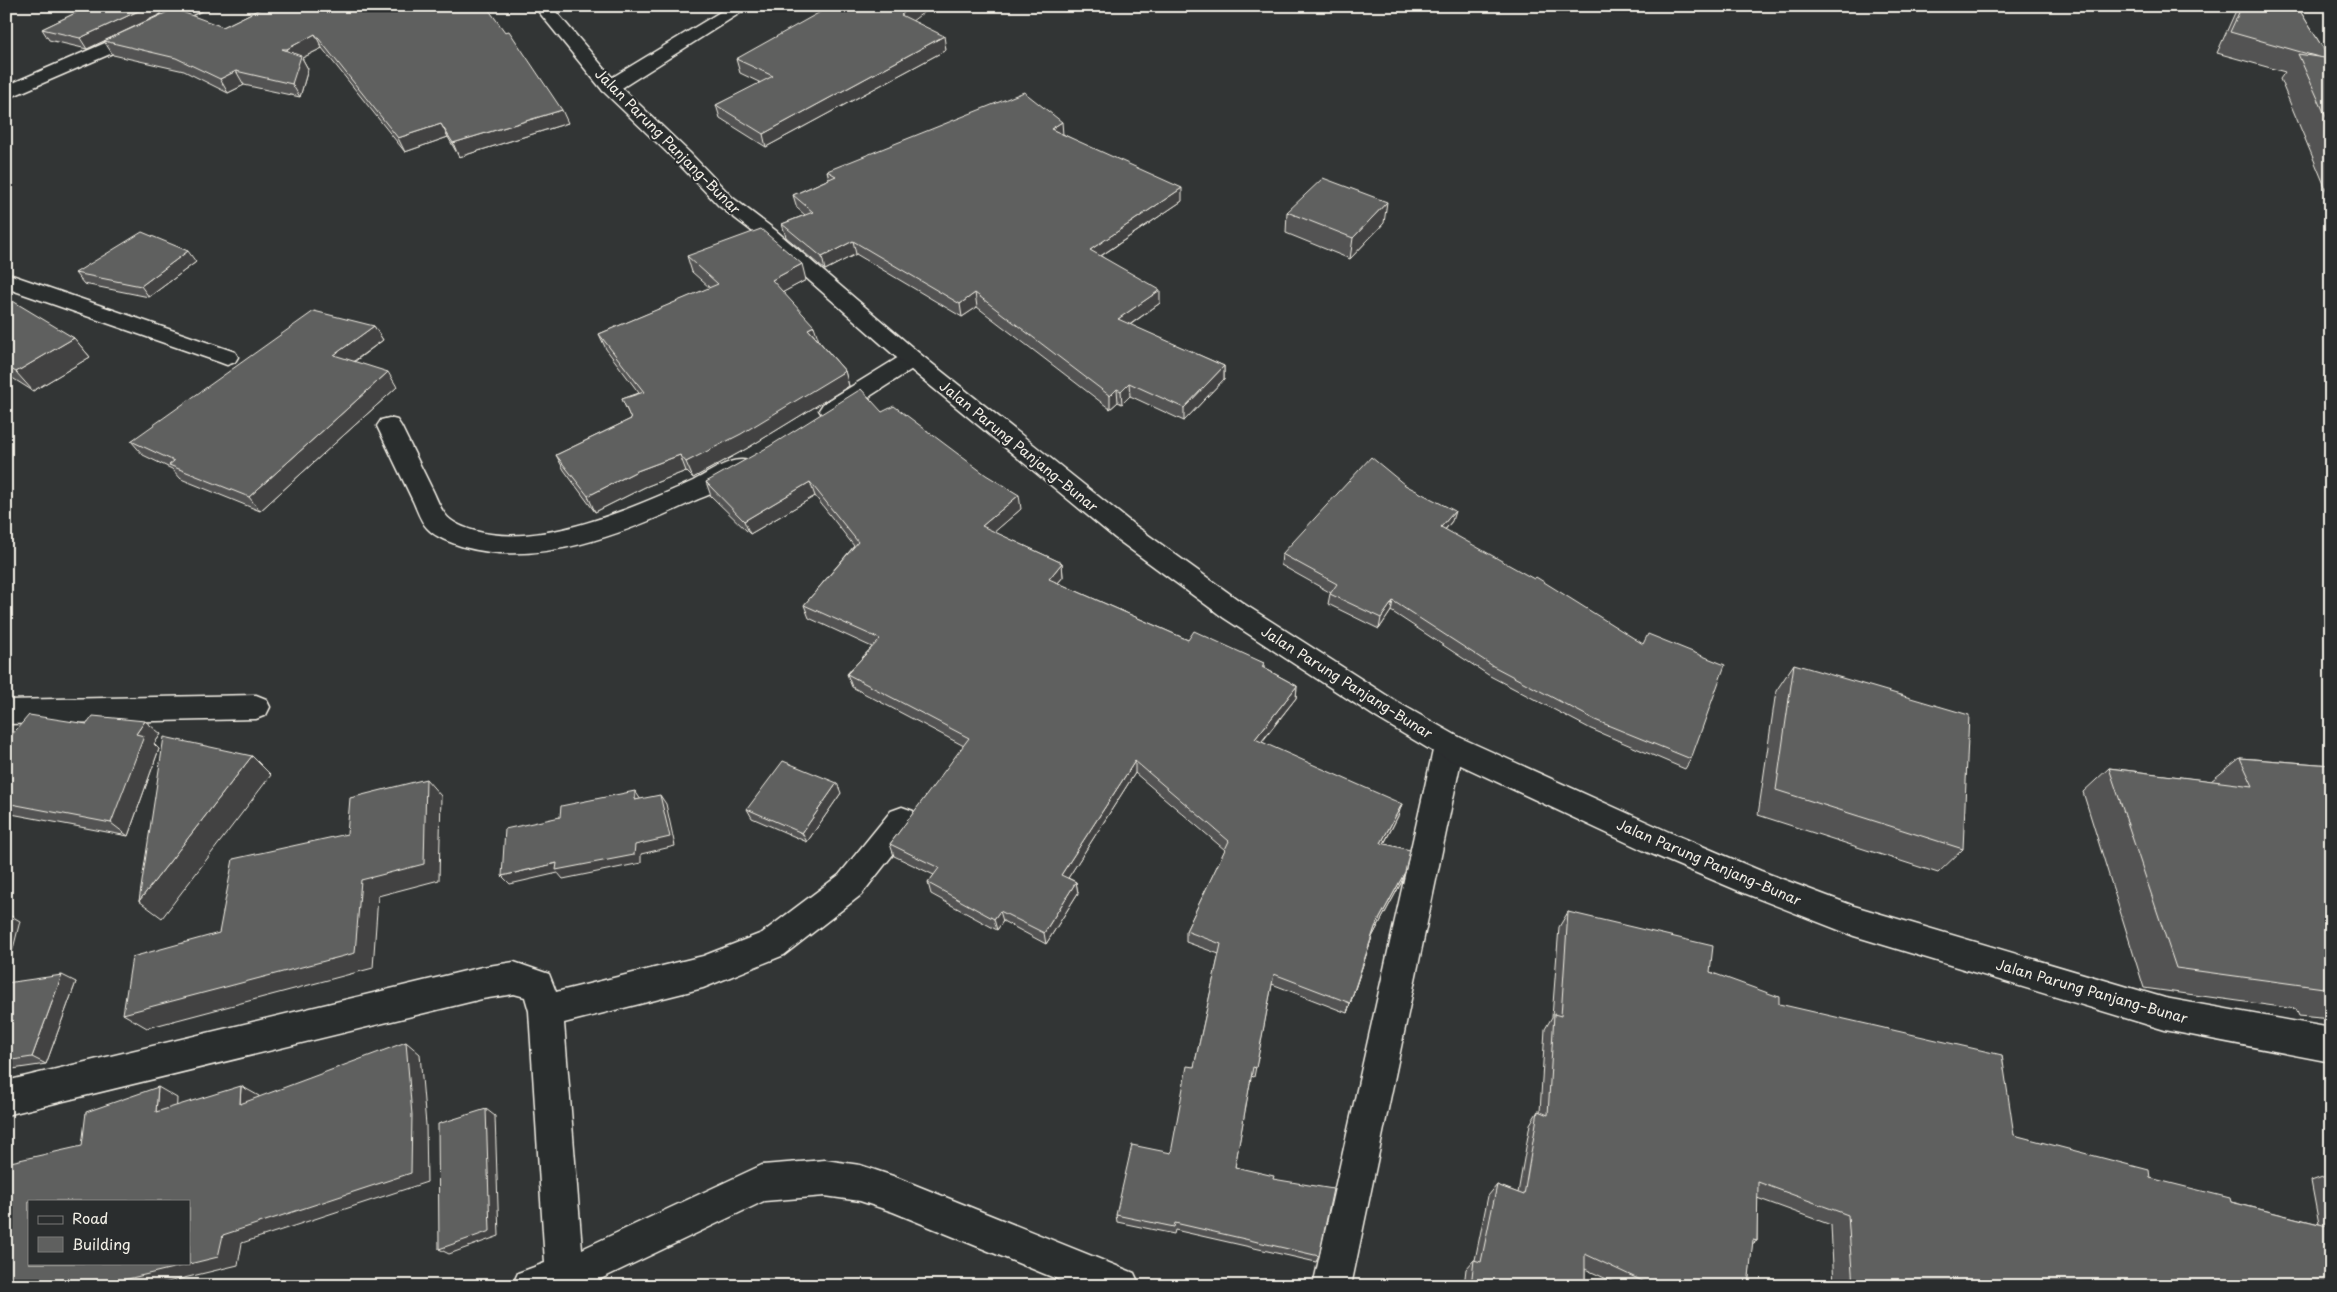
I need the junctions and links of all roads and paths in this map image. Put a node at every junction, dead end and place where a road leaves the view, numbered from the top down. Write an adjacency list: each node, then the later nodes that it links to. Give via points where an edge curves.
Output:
1 (196, 6): 5 (street)
2 (542, 6): 4 (street, Jalan Parung Panjang–Bunar)
3 (743, 6): 4 (street)
4 (610, 87): 8 (street, Jalan Parung Panjang–Bunar, via 726,202 768,234)
5 (6, 93)
6 (6, 280): 7 (street)
7 (227, 357)
8 (912, 359): 9 (street); 14 (street, Jalan Parung Panjang–Bunar, via 1124,531 1226,605 1379,705)
9 (813, 421)
10 (389, 426): 11 (street, via 436,522 456,535 484,543 540,543 604,527 722,478)
11 (755, 457)
12 (256, 707): 13 (street)
13 (6, 712)
14 (1449, 746): 17 (street, Jalan Parung Panjang–Bunar, via 1658,842 1854,921 2165,1014); 22 (street)
15 (902, 820): 16 (street, via 850,885 773,944 703,972)
16 (546, 1011): 18 (street, via 538,985 514,978 482,983); 19 (street)
17 (2331, 1045)
18 (6, 1098)
19 (565, 1276): 20 (street); 21 (street, via 762,1183 825,1178 860,1183 893,1194)
20 (531, 1286)
21 (1120, 1286)
22 (1332, 1286)

